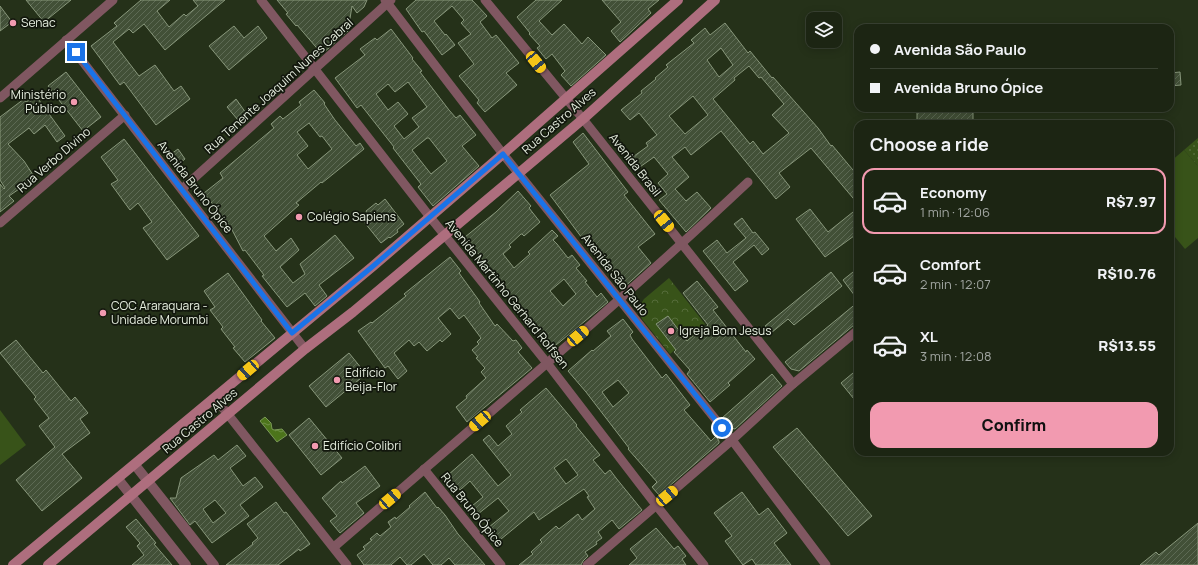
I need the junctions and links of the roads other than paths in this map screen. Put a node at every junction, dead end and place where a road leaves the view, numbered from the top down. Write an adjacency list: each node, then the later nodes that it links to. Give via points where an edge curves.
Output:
1 (113, 0): 7 (street)
2 (261, 0): 8 (street, Avenida Martinho Gerhard Rolfsen)
3 (485, 0): 10 (street, Avenida Brasil)
4 (678, 0): 10 (main road, Rua Castro Alves)
5 (715, 0): 12 (main road, Rua Castro Alves)
6 (388, 1): 8 (street, Rua Tenente Joaquim Nunes Cabral); 13 (street, Avenida São Paulo)
7 (66, 40): 9 (street); 11 (street, Avenida Bruno Ópice)
8 (315, 69): 16 (street, Rua Tenente Joaquim Nunes Cabral); 17 (street, Avenida Martinho Gerhard Rolfsen)
9 (0, 98)
10 (566, 99): 12 (street, Avenida Brasil); 13 (main road, Rua Castro Alves)
11 (125, 115): 16 (street, Avenida Bruno Ópice); 18 (street, Rua Verbo Divino)
12 (583, 119): 14 (main road, Rua Castro Alves); 20 (street, Avenida Brasil)
13 (503, 154): 14 (street, Avenida São Paulo); 17 (main road, Rua Castro Alves)
14 (519, 174): 19 (main road, Rua Castro Alves); 21 (street, Avenida São Paulo)
15 (748, 182): 20 (street)
16 (182, 189): 22 (street, Avenida Bruno Ópice)
17 (430, 217): 19 (street, Avenida Martinho Gerhard Rolfsen); 22 (main road, Rua Castro Alves)
18 (0, 224)
19 (445, 235): 24 (main road, Rua Castro Alves); 25 (street, Avenida Martinho Gerhard Rolfsen)
20 (682, 244): 21 (street); 26 (street, Avenida Brasil)
21 (619, 300): 25 (street); 29 (street, Avenida São Paulo)
22 (292, 333): 24 (street, Avenida Bruno Ópice); 27 (main road, Rua Castro Alves)
23 (854, 333): 26 (street)
24 (305, 349): 28 (main road, Rua Castro Alves)
25 (547, 364): 31 (street); 35 (street, Avenida Martinho Gerhard Rolfsen)
26 (793, 384): 29 (street)
27 (215, 398): 28 (street); 30 (main road, Rua Castro Alves)
28 (228, 414): 33 (main road, Rua Castro Alves); 36 (street)
29 (732, 440): 35 (street); 45 (street, Avenida São Paulo)
30 (134, 465): 32 (main road, Rua Castro Alves); 33 (street)
31 (424, 469): 36 (street); 42 (street, Rua Bruno Ópice)
32 (118, 479): 34 (street); 37 (main road, Rua Castro Alves)
33 (148, 482): 34 (main road, Rua Castro Alves); 40 (street)
34 (132, 495): 38 (main road, Rua Castro Alves); 39 (street)
35 (656, 505): 43 (street); 44 (street, Avenida Martinho Gerhard Rolfsen)
36 (334, 547): 41 (street)
37 (13, 565)
38 (48, 565)
39 (186, 565)
40 (214, 565)
41 (347, 565)
42 (501, 565)
43 (587, 565)
44 (704, 565)
45 (826, 565)

